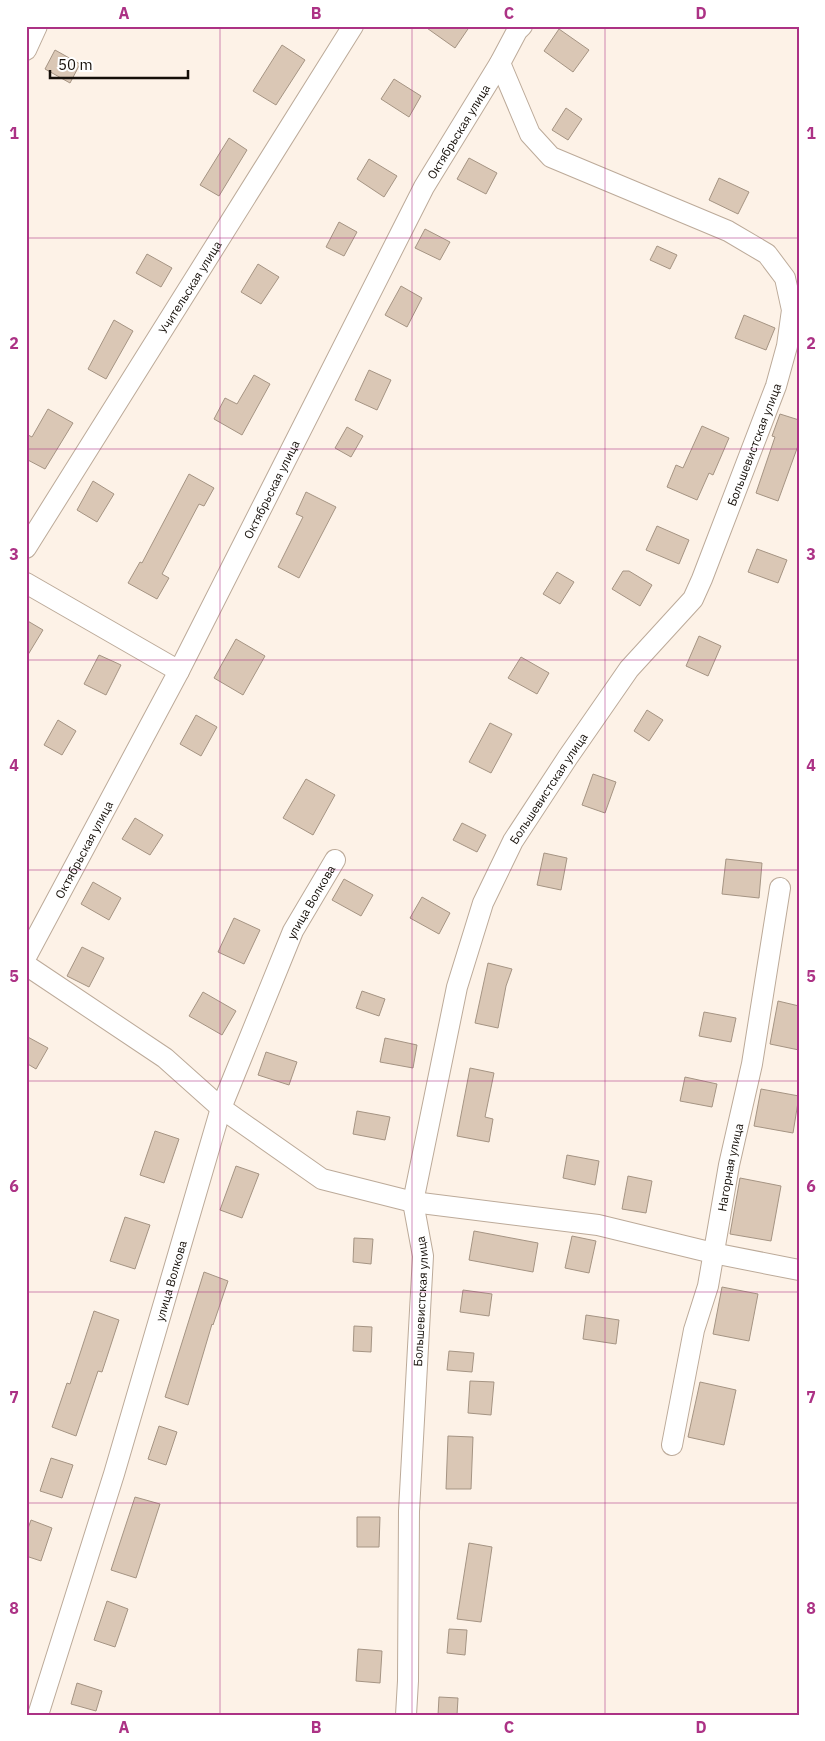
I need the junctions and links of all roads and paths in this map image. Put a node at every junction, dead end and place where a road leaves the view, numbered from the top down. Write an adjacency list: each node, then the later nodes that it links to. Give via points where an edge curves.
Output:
1 (37, 26): 4 (street)
2 (353, 26): 6 (street, Учительская улица)
3 (518, 28): 5 (street, Октябрьская улица)
4 (26, 50)
5 (500, 63): 8 (street, Октябрьская улица, via 424,187); 14 (street, Большевистская улица, via 530,134 551,157 728,231 768,254 785,278 792,310 787,346 776,386 693,599 629,669 585,733 513,841 484,903 457,987)
6 (26, 548)
7 (26, 583): 8 (street)
8 (178, 671): 11 (street, Октябрьская улица)
9 (335, 860): 13 (street, улица Волкова, via 293,931)
10 (780, 888): 15 (street, Нагорная улица, via 752,1064)
11 (26, 957)
12 (26, 965): 13 (street, via 165,1058)
13 (221, 1108): 14 (street, via 322,1179); 18 (street, улица Волкова, via 114,1474)
14 (413, 1202): 15 (street, via 598,1225); 19 (street, Большевистская улица, via 423,1256 409,1511)
15 (712, 1253): 16 (street); 17 (street, Нагорная улица, via 708,1286 694,1330)
16 (799, 1270)
17 (672, 1445)
18 (38, 1715)
19 (406, 1715)

